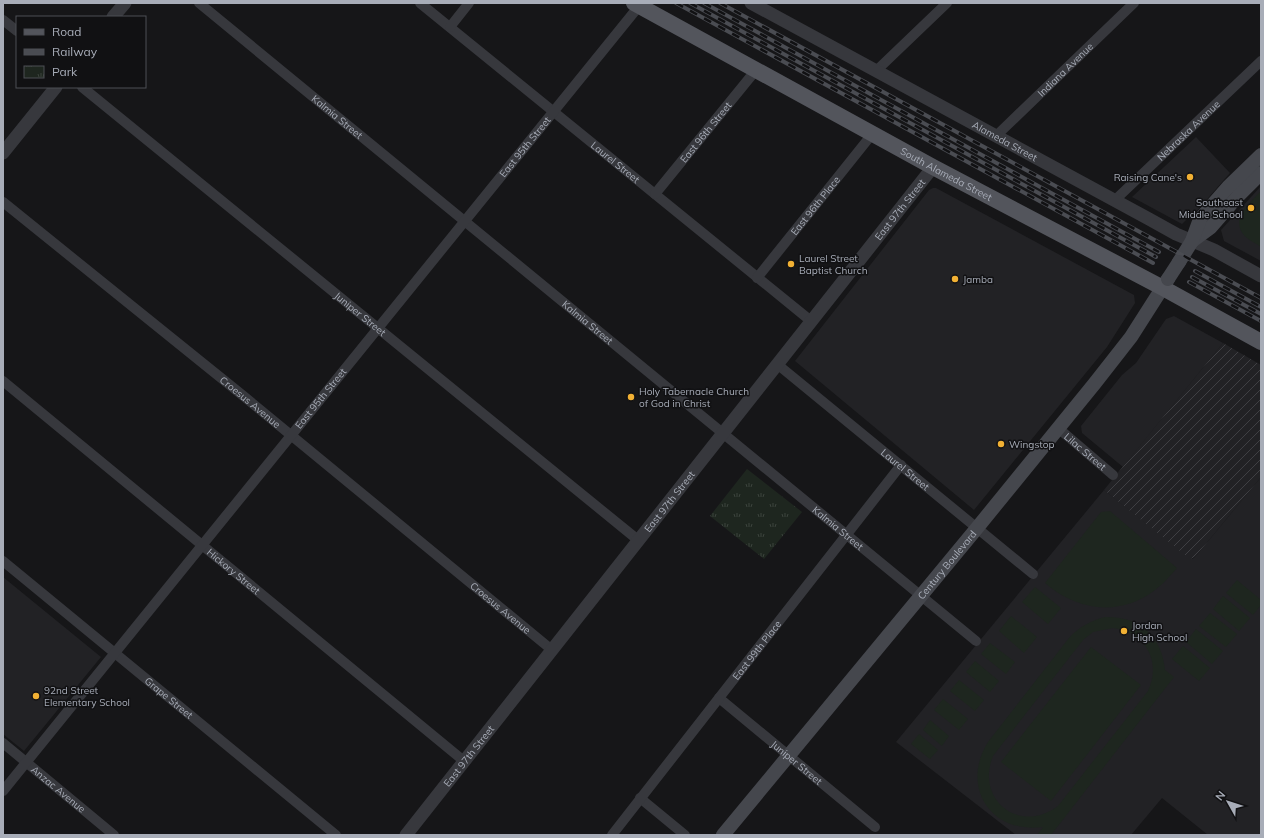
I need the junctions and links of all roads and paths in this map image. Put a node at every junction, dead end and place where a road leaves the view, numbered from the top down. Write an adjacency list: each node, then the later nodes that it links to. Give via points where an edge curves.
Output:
1 (125, 3): 9 (street)
2 (199, 3): 28 (street, Kalmia Street)
3 (420, 3): 11 (street, Laurel Street)
4 (469, 3): 11 (street)
5 (947, 3): 15 (street)
6 (1134, 3): 20 (street, Indiana Avenue)
7 (756, 4): 15 (street, Alameda Street)
8 (637, 5): 14 (main road, South Alameda Street); 18 (street, East 95th Street)
9 (114, 16)
10 (3, 20): 12 (street)
11 (450, 28): 18 (street, Laurel Street)
12 (16, 30)
13 (1261, 61): 26 (street, Nebraska Avenue)
14 (756, 70): 19 (main road, South Alameda Street); 25 (street, East 96th Street)
15 (876, 71): 20 (street, Alameda Street)
16 (55, 88): 21 (street)
17 (83, 88): 34 (street, Juniper Street)
18 (554, 112): 25 (street, Laurel Street); 28 (street, East 95th Street)
19 (873, 133): 23 (main road, South Alameda Street); 31 (street, East 96th Place)
20 (996, 136): 26 (street, Alameda Street)
21 (3, 153)
22 (1261, 155): 29 (main road, via 1200,219)
23 (933, 167): 32 (main road, South Alameda Street); 33 (street, East 97th Street)
24 (1261, 173): 29 (main road, via 1211,227)
25 (655, 194): 31 (street, Laurel Street)
26 (1115, 200): 29 (street, Alameda Street)
27 (3, 202): 40 (street, Croesus Avenue)
28 (464, 220): 34 (street, East 95th Street); 39 (street, Kalmia Street)
29 (1192, 241): 30 (street, Alameda Street); 32 (main road, Century Boulevard, bridge)
30 (1261, 276)
31 (757, 278): 33 (street, Laurel Street)
32 (1165, 284): 35 (main road, South Alameda Street); 38 (main road, Century Boulevard, via 1131,337)
33 (811, 321): 36 (street, East 97th Street)
34 (378, 326): 40 (street, East 95th Street); 45 (street, Juniper Street)
35 (1261, 342)
36 (777, 364): 39 (street, East 97th Street); 41 (street, Laurel Street)
37 (3, 381): 46 (street, Hickory Street)
38 (1058, 428): 42 (street, Lilac Street); 43 (main road, Century Boulevard)
39 (722, 434): 44 (street, Kalmia Street); 45 (street, East 97th Street)
40 (291, 435): 46 (street, East 95th Street); 51 (street, Croesus Avenue)
41 (901, 465): 43 (street, Laurel Street); 44 (street, East 99th Place)
42 (1113, 475)
43 (977, 528): 48 (street, Laurel Street); 49 (main road, Century Boulevard)
44 (846, 535): 49 (street, Kalmia Street); 53 (street, East 99th Place)
45 (638, 540): 51 (street, East 97th Street)
46 (202, 545): 52 (street, East 95th Street); 56 (street, Hickory Street)
47 (3, 561): 52 (street, Grape Street)
48 (1033, 574)
49 (921, 596): 50 (street, Kalmia Street); 55 (main road, Century Boulevard)
50 (976, 640)
51 (552, 650): 56 (street, East 97th Street)
52 (115, 652): 57 (street, East 95th Street); 62 (street, Grape Street)
53 (719, 698): 55 (street, Juniper Street); 59 (street, East 99th Place)
54 (3, 743): 57 (street, Anzac Avenue)
55 (789, 756): 60 (street, Juniper Street); 66 (main road, Century Boulevard)
56 (464, 761): 63 (street, East 97th Street)
57 (26, 762): 58 (street, East 95th Street); 61 (street, Anzac Avenue)
58 (3, 791)
59 (640, 798): 64 (street, East 99th Place); 65 (street)
60 (875, 827)
61 (114, 835)
62 (336, 835)
63 (406, 835)
64 (612, 835)
65 (685, 835)
66 (724, 835)

